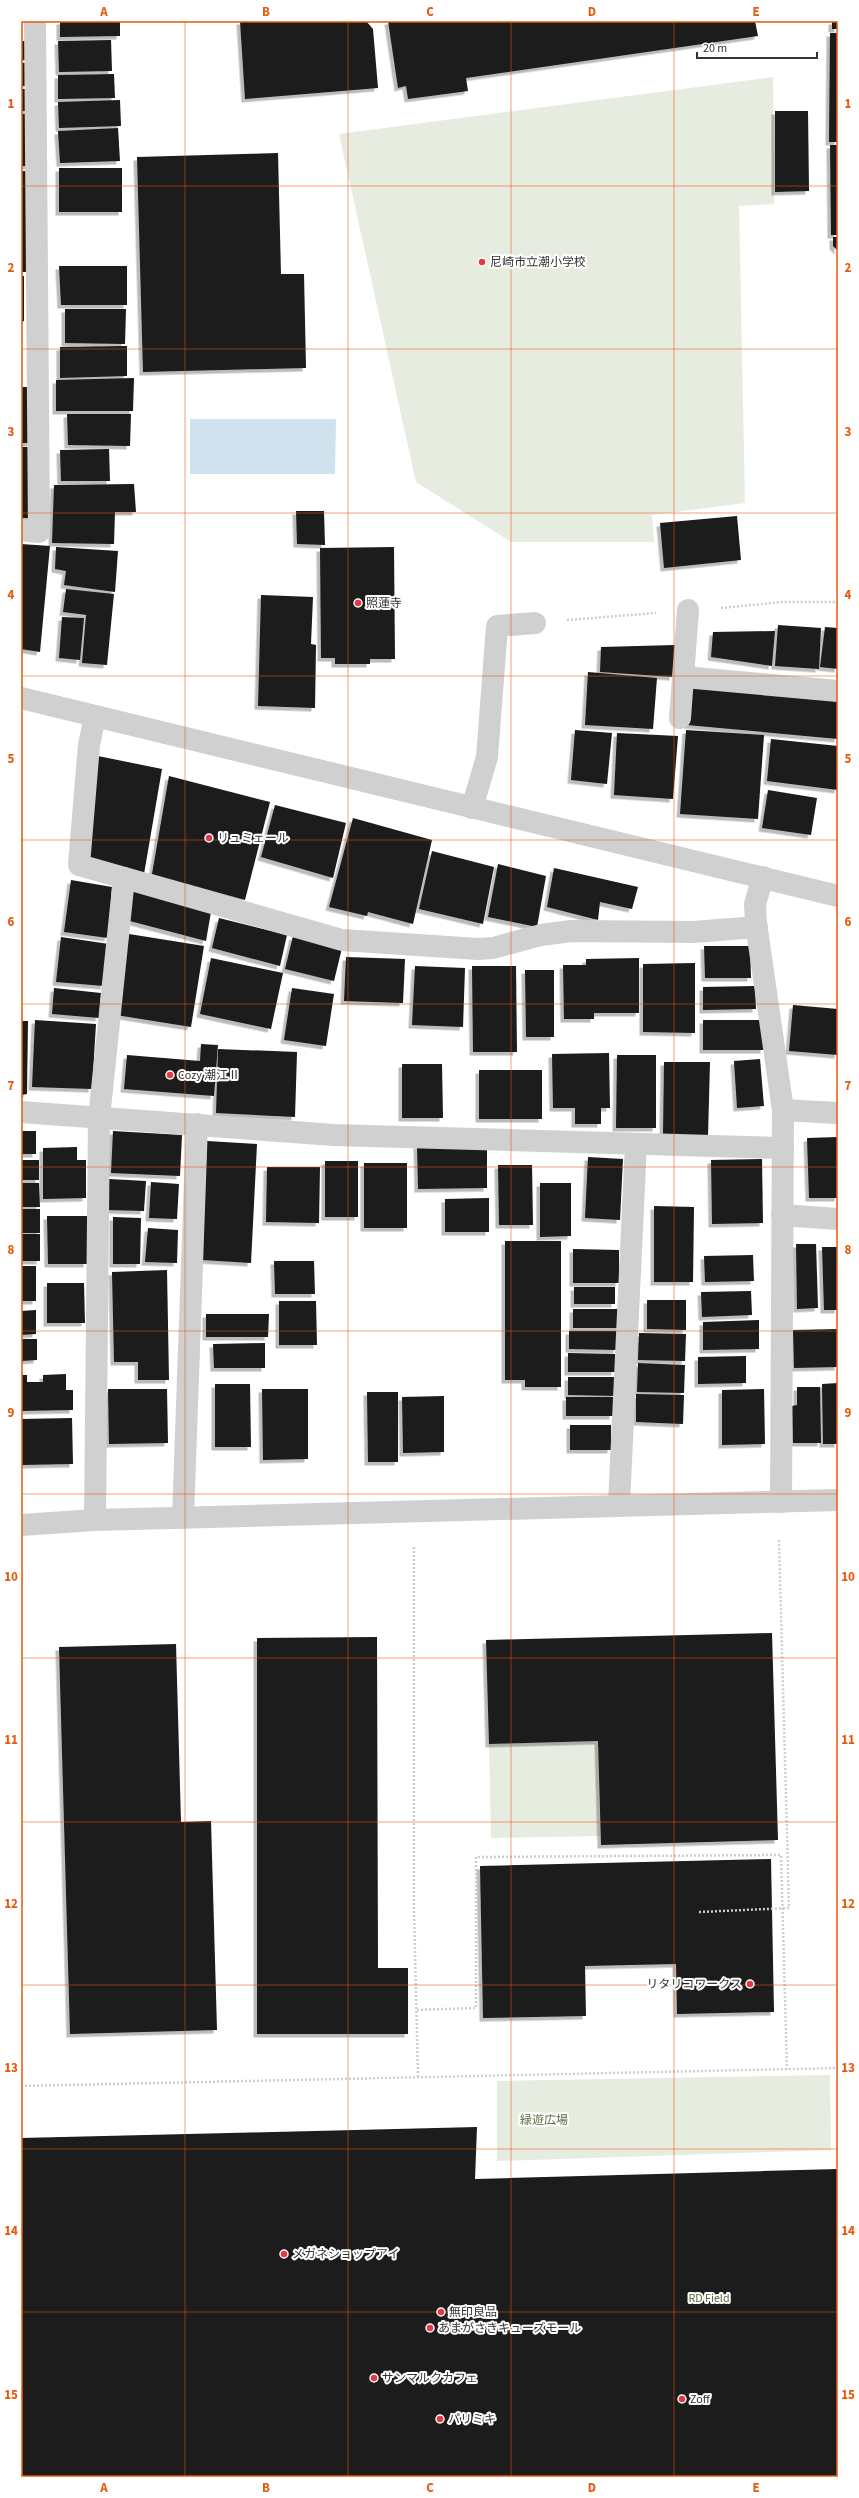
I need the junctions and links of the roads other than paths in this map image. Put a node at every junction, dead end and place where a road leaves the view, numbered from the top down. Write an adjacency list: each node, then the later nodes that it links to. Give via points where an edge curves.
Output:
1 (34, 21): 2 (street, via 39,532)
2 (21, 530)
3 (688, 610): 5 (street)
4 (535, 623): 10 (street, via 497,626 487,757)
5 (684, 677): 6 (street); 9 (street)
6 (838, 691)
7 (21, 698): 8 (street)
8 (95, 716): 10 (street); 12 (street, via 89,745 78,865)
9 (680, 718)
10 (472, 808): 11 (street)
11 (763, 877): 13 (street); 14 (street, via 755,904)
12 (124, 878): 14 (street, via 342,940 486,948 571,931 693,932); 18 (street)
13 (838, 896)
14 (757, 927): 15 (street)
15 (783, 1110): 17 (street); 21 (street)
16 (21, 1112): 18 (street)
17 (838, 1114)
18 (99, 1118): 19 (street); 28 (street)
19 (197, 1124): 20 (street, via 334,1135); 27 (street)
20 (636, 1144): 21 (street); 26 (street)
21 (783, 1148): 22 (street)
22 (782, 1215): 23 (street); 25 (street)
23 (838, 1219)
24 (838, 1500): 25 (street)
25 (781, 1502): 26 (street)
26 (619, 1504): 27 (street)
27 (183, 1518): 28 (street)
28 (95, 1520): 29 (street)
29 (21, 1525)

